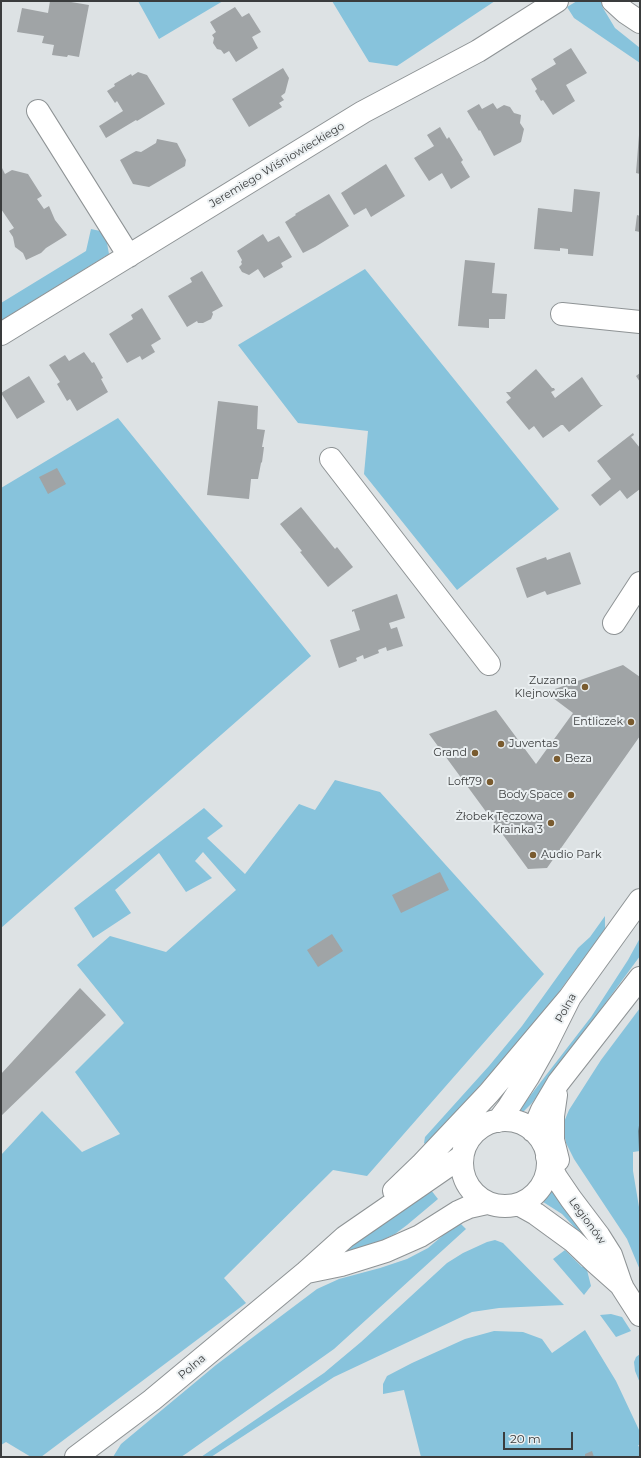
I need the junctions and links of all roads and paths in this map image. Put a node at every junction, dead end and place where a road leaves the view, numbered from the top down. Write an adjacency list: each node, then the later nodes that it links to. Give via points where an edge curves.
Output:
1 (557, 1): 5 (street, Jeremiego Wiśniowieckiego, via 478,51 363,112)
2 (613, 1): 3 (street)
3 (640, 22)
4 (38, 111): 5 (street)
5 (128, 256): 8 (street, Jeremiego Wiśniowieckiego)
6 (562, 314): 7 (street)
7 (640, 322)
8 (1, 334)
9 (331, 459): 12 (street)
10 (640, 583): 11 (street)
11 (614, 623)
12 (488, 664)
13 (640, 900): 15 (street, Polna)
14 (640, 978): 16 (street)
15 (570, 997): 17 (street, Polna, via 528,1077); 24 (street, via 466,1118)
16 (558, 1082): 18 (street); 21 (street, via 552,1116 553,1140)
17 (498, 1121): 18 (street, via 516,1122); 19 (street, via 485,1125 474,1133 466,1144)
18 (533, 1131): 20 (street, via 542,1143)
19 (462, 1158): 22 (street, via 462,1172 467,1184 475,1195); 24 (street, Polna)
20 (547, 1158): 21 (street, Legionów); 23 (street, via 546,1175 541,1186 526,1201)
21 (571, 1199): 26 (street, Legionów, via 611,1255)
22 (487, 1203): 23 (street, via 502,1207); 25 (street, Polna, via 458,1212 420,1236 386,1251 342,1265)
23 (518, 1204): 26 (street, Legionów, via 572,1241)
24 (345, 1237): 25 (street, Polna)
25 (306, 1272): 28 (street, Polna, via 152,1400)
26 (622, 1287): 27 (street, Legionów)
27 (640, 1315)
28 (76, 1457)

